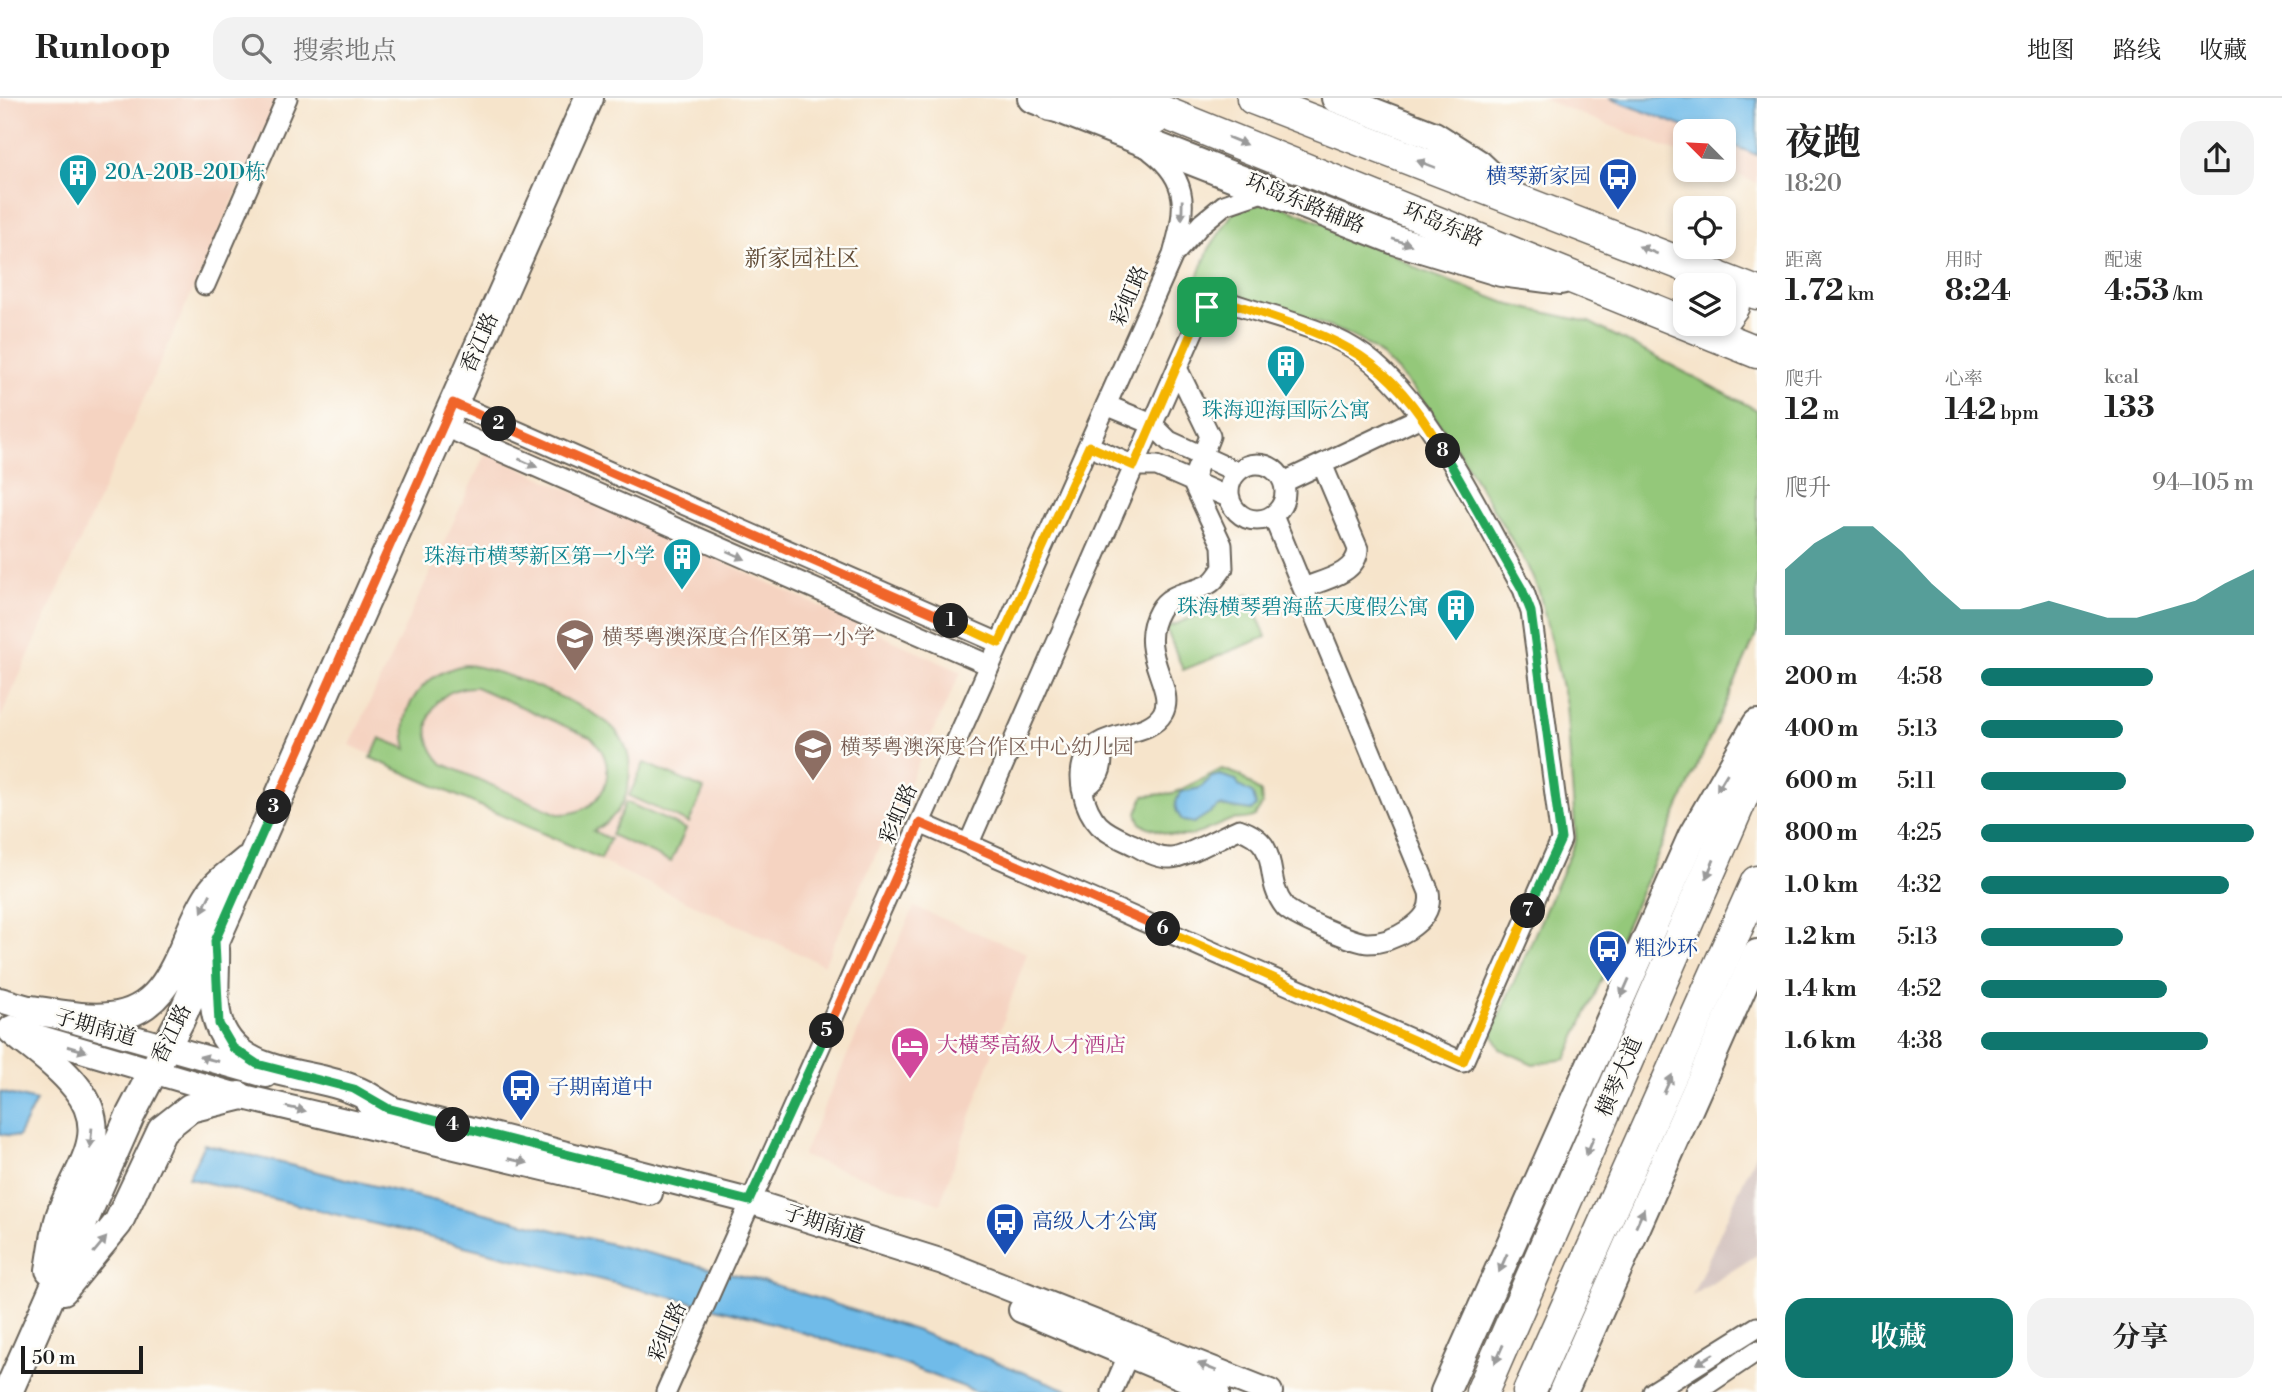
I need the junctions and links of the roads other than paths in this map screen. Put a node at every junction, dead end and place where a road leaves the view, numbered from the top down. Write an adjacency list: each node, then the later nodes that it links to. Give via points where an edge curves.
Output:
1 (287, 98): 14 (street)
2 (589, 98): 24 (main road, 香江路)
3 (1128, 98): 7 (main road, 环岛东路)
4 (1253, 98): 10 (main road, one-way to 4)
5 (1336, 98): 10 (main road, via 1434,136 1478,164)
6 (1042, 102): 7 (main road); 8 (main road, 环岛东路辅路)
7 (1199, 125): 13 (main road, 环岛东路, one-way to 13)
8 (1133, 138): 9 (main road, 环岛东路辅路); 11 (street, one-way to 11, via 1167,163 1181,187 1184,213)
9 (1270, 189): 11 (street, via 1224,205); 13 (main road, 环岛东路辅路, one-way to 13, via 1395,240 1501,272)
10 (1513, 197): 12 (main road, one-way to 10)
11 (1173, 255): 23 (street, 彩虹路)
12 (1707, 273)
13 (1585, 284): 17 (main road, 环岛东路)
14 (205, 285)
15 (1736, 285): 16 (main road)
16 (1757, 293)
17 (1673, 313)
18 (1722, 336): 21 (main road)
19 (1729, 336): 20 (main road, 环岛东路)
20 (1757, 352)
21 (1757, 366)
22 (1177, 368): 25 (street, via 1200,316 1214,301 1221,301 1327,335 1364,355); 26 (street); 28 (street, via 1210,436)
23 (1106, 405): 26 (street); 27 (street, 彩虹路)
24 (448, 415): 37 (street); 38 (street, one-way to 38); 43 (main road, 香江路)
25 (1423, 416): 29 (street); 42 (street, via 1531,612 1561,839 1463,1062)
26 (1152, 424): 28 (street, via 1170,441); 30 (street)
27 (1089, 446): 30 (street); 37 (street, 彩虹路)
28 (1203, 456): 31 (street); 32 (street)
29 (1322, 464): 33 (street); 36 (street, via 1358,558 1351,568)
30 (1134, 466): 32 (street, via 1157,466); 42 (street)
31 (1237, 472): 33 (street, via 1263,464); 34 (street)
32 (1192, 481): 34 (street); 36 (street, via 1222,545 1223,568 1211,583 1173,596 1160,608 1150,647 1166,696 1165,710 1155,723 1100,744 1087,754 1080,773 1082,789 1098,823 1152,855 1172,859 1239,829 1253,834 1269,853 1286,909 1366,944 1394,939 1420,922 1431,905 1429,892)
33 (1284, 482): 35 (street, via 1284,501)
34 (1230, 498): 35 (street, via 1238,514 1246,518)
35 (1273, 516): 36 (street)
36 (1303, 588)
37 (999, 643): 38 (street, 彩虹路)
38 (989, 666): 41 (street, 彩虹路)
39 (1757, 724): 52 (main road, one-way to 52, via 1693,835)
40 (1757, 762): 55 (main road, 横琴大道, one-way to 55)
41 (920, 823): 42 (street); 54 (street, 彩虹路)
42 (969, 843)
43 (253, 855): 45 (main road, 香江路); 48 (main road, one-way to 48, via 211,892 171,976 152,1000 108,1017)
44 (1757, 882): 53 (main road, one-way to 44)
45 (215, 941): 49 (main road, 香江路); 51 (main road, via 216,1010 233,1048 257,1064 354,1089)
46 (1757, 954): 56 (main road, one-way to 46)
47 (0, 1000): 48 (street, 子期南道)
48 (14, 1022): 49 (street, 子期南道); 57 (main road, one-way to 57, via 74,1084 88,1107 93,1133 88,1159 60,1217)
49 (160, 1059): 50 (street, 子期南道); 51 (street, 子期南道, one-way to 49); 57 (main road, 香江路)
50 (239, 1096): 54 (street, 子期南道, one-way to 54); 57 (main road, one-way to 50, via 118,1223 162,1130 190,1108)
51 (387, 1108): 54 (street, 子期南道)
52 (1548, 1164): 55 (main road); 61 (main road, one-way to 61)
53 (1623, 1185): 56 (main road); 68 (main road)
54 (746, 1208): 59 (street, 子期南道); 63 (street, 彩虹路)
55 (1525, 1295): 67 (main road, 横琴大道, one-way to 67)
56 (1598, 1313): 69 (main road)
57 (41, 1316): 62 (main road, 香江路)
58 (1757, 1326): 70 (street, one-way to 70)
59 (1132, 1347): 64 (street); 65 (street, 子期南道); 66 (street, 子期南道, one-way to 59)
60 (1754, 1357): 71 (street)
61 (1445, 1390)
62 (8, 1392)
63 (666, 1392)
64 (1112, 1392)
65 (1217, 1392)
66 (1270, 1392)
67 (1482, 1392)
68 (1529, 1392)
69 (1563, 1392)
70 (1653, 1392)
71 (1696, 1392)

